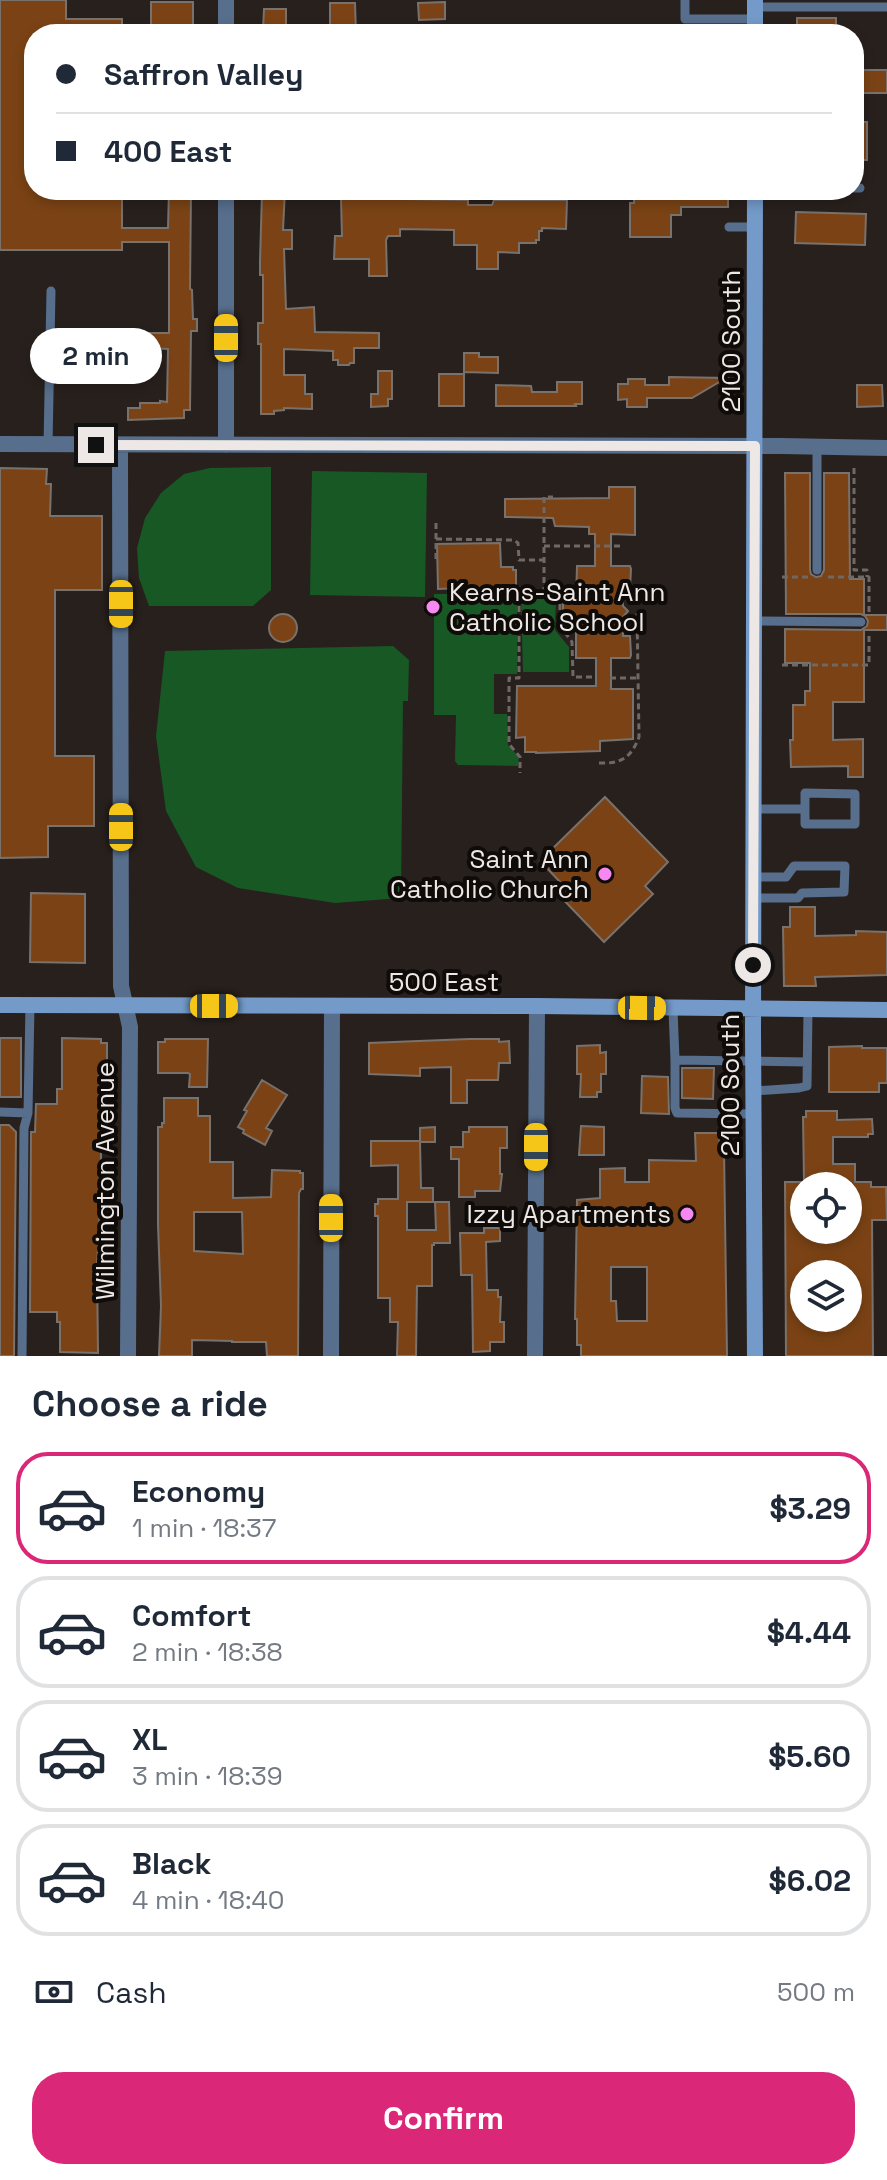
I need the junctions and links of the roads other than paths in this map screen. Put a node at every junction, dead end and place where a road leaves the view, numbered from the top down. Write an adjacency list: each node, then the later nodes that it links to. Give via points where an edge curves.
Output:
1 (226, 0): 5 (street)
2 (685, 0): 4 (lane, via 685,19)
3 (887, 7): 4 (lane)
4 (755, 15)
5 (226, 24)
6 (226, 200): 14 (street)
7 (755, 200): 9 (main road, 2100 South)
8 (729, 227): 9 (lane)
9 (755, 227): 15 (main road, 2100 South)
10 (51, 291): 12 (lane)
11 (0, 444): 12 (street)
12 (48, 445): 13 (street)
13 (120, 445): 14 (street); 27 (street, Wilmington Avenue)
14 (226, 445): 15 (street)
15 (755, 446): 16 (street); 19 (main road, 2100 South)
16 (817, 447): 17 (street); 18 (lane)
17 (887, 448)
18 (817, 570)
19 (755, 621): 20 (lane); 21 (main road, 2100 South)
20 (861, 622)
21 (754, 809): 22 (lane); 23 (main road, 2100 South)
22 (805, 809): 22 (lane, via 805,824 855,824 855,794 805,793)
23 (754, 877): 24 (main road, 2100 South); 24 (lane, via 786,877 794,866 845,866 844,892)
24 (754, 898): 31 (main road, 2100 South)
25 (0, 1005): 26 (main road, 500 East)
26 (30, 1005): 27 (main road, 500 East); 39 (lane)
27 (125, 1006): 28 (main road, 500 East); 42 (street, Wilmington Avenue, via 130,1027)
28 (332, 1006): 29 (main road, 500 East); 43 (street)
29 (537, 1006): 30 (main road, 500 East); 44 (street)
30 (673, 1009): 31 (main road, 500 East); 34 (lane)
31 (753, 1009): 32 (main road, 500 East); 35 (main road, 2100 South)
32 (808, 1010): 33 (main road, 500 East); 36 (lane)
33 (887, 1010)
34 (675, 1060): 35 (lane); 40 (lane, via 677,1113)
35 (753, 1061): 36 (lane); 37 (main road, 2100 South)
36 (807, 1062): 37 (lane, via 807,1086)
37 (753, 1091): 40 (main road, 2100 South)
38 (0, 1112): 39 (lane)
39 (28, 1113): 41 (lane)
40 (754, 1114): 45 (main road, 2100 South)
41 (22, 1356)
42 (128, 1356)
43 (331, 1356)
44 (535, 1356)
45 (755, 1356)

